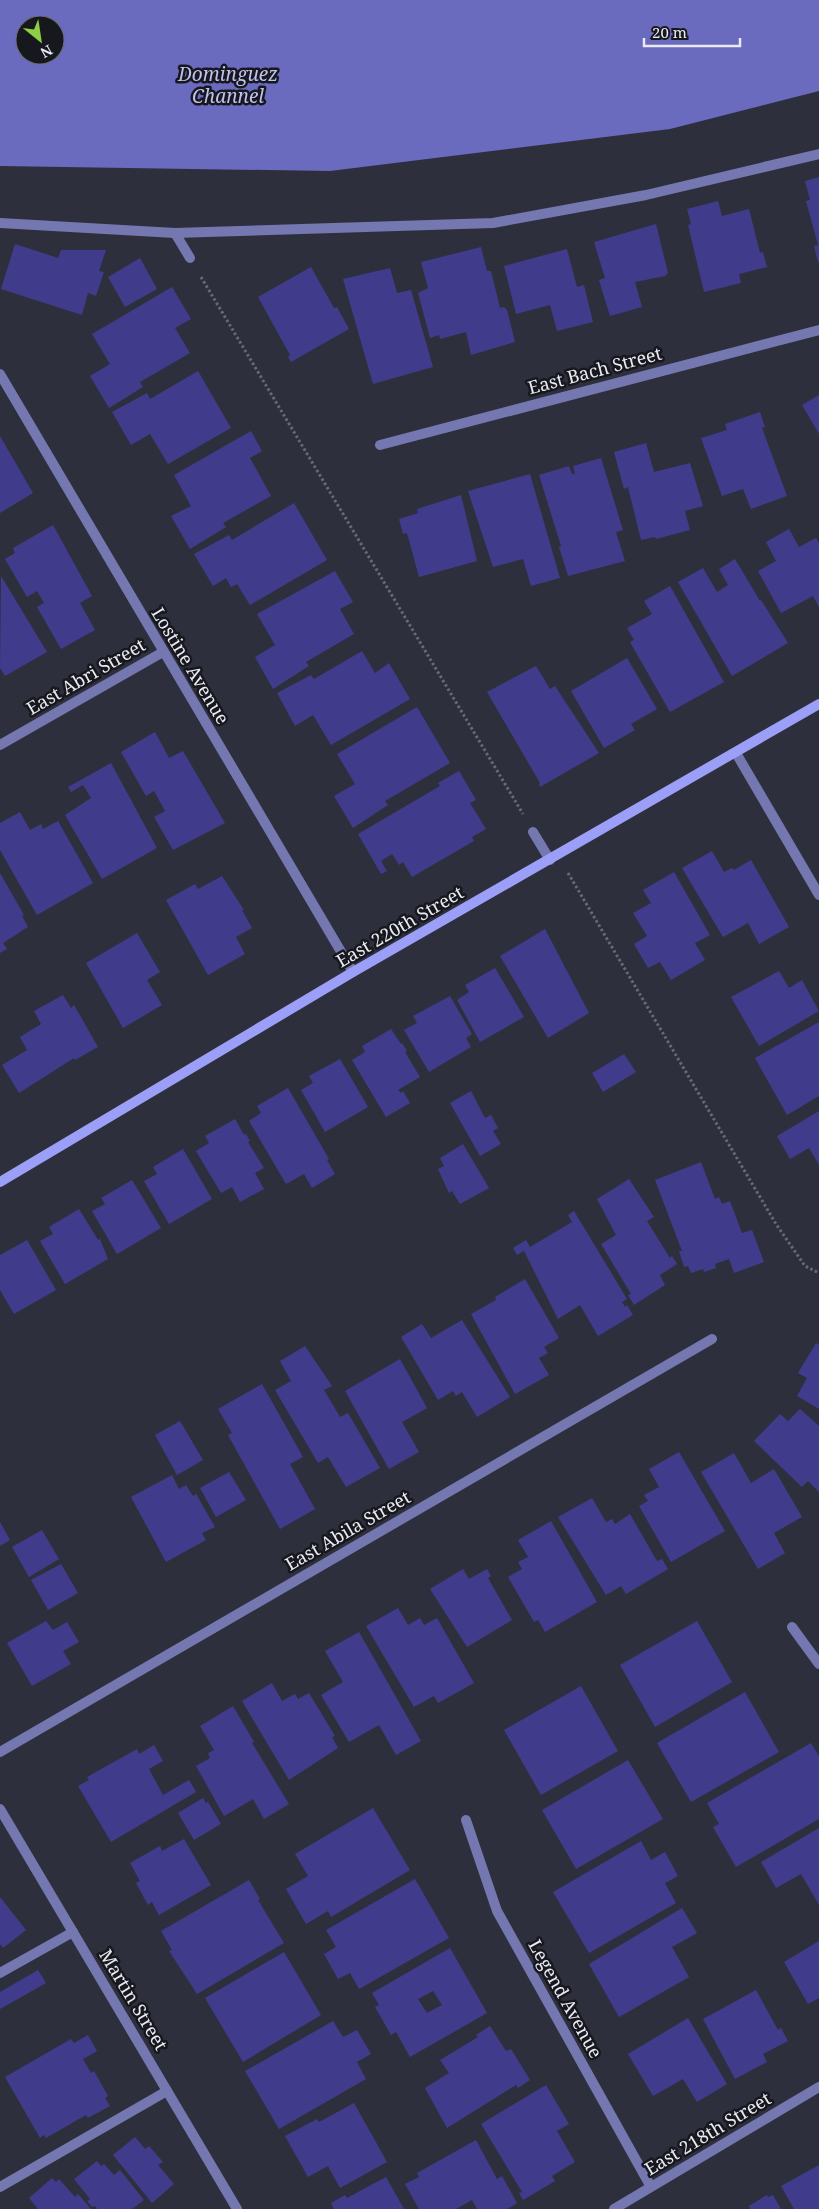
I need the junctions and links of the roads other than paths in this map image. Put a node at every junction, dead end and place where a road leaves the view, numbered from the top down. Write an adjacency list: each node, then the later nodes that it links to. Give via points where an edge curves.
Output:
1 (819, 154): 3 (street, via 646,195 493,223)
2 (0, 223): 3 (street)
3 (175, 233): 4 (street)
4 (190, 258)
5 (819, 330): 7 (street, East Bach Street)
6 (0, 374): 8 (street, Lostine Avenue)
7 (380, 445)
8 (163, 652): 10 (street, East Abri Street); 15 (street, Lostine Avenue)
9 (819, 704): 11 (street, East 220th Street)
10 (0, 745)
11 (736, 752): 13 (street, East 220th Street); 14 (street)
12 (533, 832): 13 (street)
13 (553, 858): 15 (street, East 220th Street)
14 (819, 895)
15 (354, 972): 16 (street, East 220th Street)
16 (0, 1182)
17 (712, 1339): 20 (street, East Abila Street)
18 (792, 1627): 19 (street)
19 (819, 1664)
20 (0, 1752)
21 (0, 1808): 23 (street, Martin Street)
22 (466, 1820): 28 (street, Legend Avenue, via 497,1911)
23 (73, 1932): 24 (street); 26 (street, Martin Street)
24 (0, 1974)
25 (819, 2087): 28 (street, East 218th Street)
26 (167, 2091): 27 (street); 29 (street, Martin Street)
27 (0, 2187)
28 (651, 2187): 30 (street, East 218th Street)
29 (237, 2209)
30 (614, 2209)

